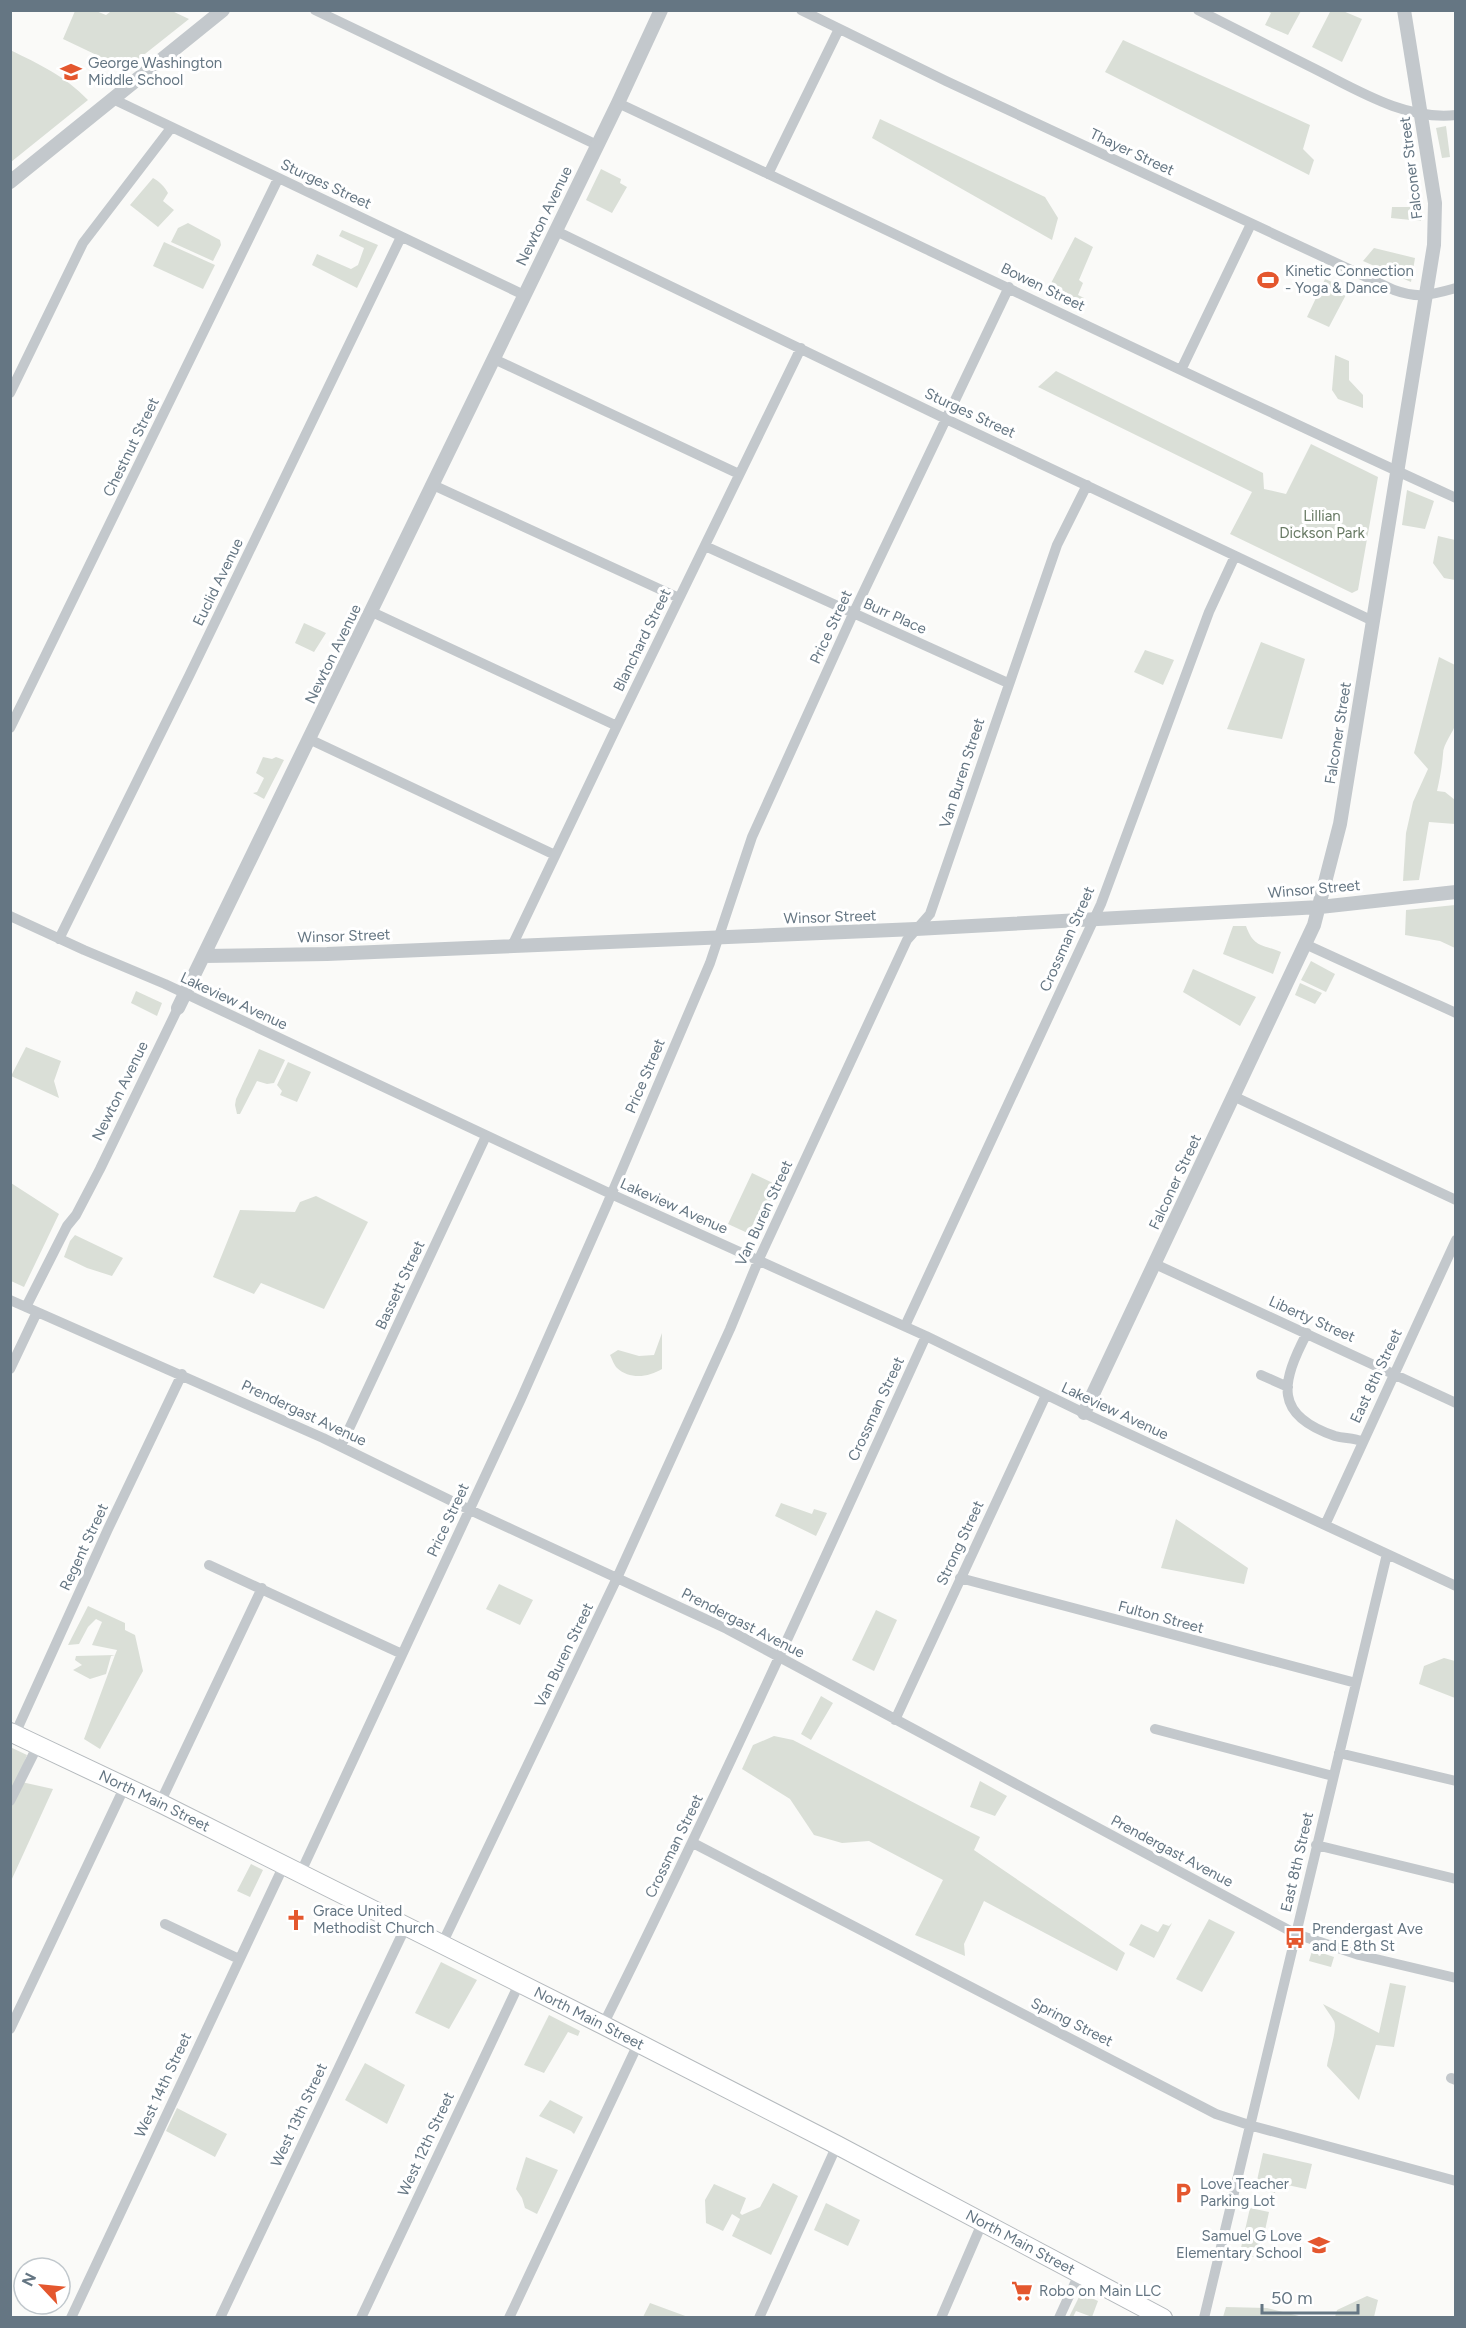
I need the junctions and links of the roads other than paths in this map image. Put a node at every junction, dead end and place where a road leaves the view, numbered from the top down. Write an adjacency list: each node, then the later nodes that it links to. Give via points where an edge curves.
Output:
1 (223, 10): 8 (street)
2 (315, 10): 13 (street)
3 (661, 10): 9 (street, Newton Avenue)
4 (801, 10): 7 (street, Thayer Street)
5 (1198, 10): 10 (street, via 1352,87)
6 (1404, 10): 10 (street, Falconer Street)
7 (839, 29): 14 (street); 17 (street, Thayer Street)
8 (115, 100): 12 (street, Sturges Street); 16 (street)
9 (618, 103): 13 (street, Newton Avenue); 14 (street, Bowen Street)
10 (1422, 115): 11 (street); 23 (street, Falconer Street, via 1435,203 1434,245)
11 (1455, 115)
12 (171, 128): 15 (street, Sturges Street); 27 (street, via 83,243)
13 (597, 146): 18 (street, Newton Avenue)
14 (768, 174): 20 (street, Bowen Street)
15 (278, 178): 19 (street, Sturges Street); 42 (street, Chestnut Street)
16 (10, 182)
17 (1251, 224): 23 (street, Thayer Street, via 1394,290); 26 (street)
18 (556, 231): 22 (street, Newton Avenue); 24 (street, Sturges Street)
19 (401, 237): 22 (street, Sturges Street); 51 (street, Euclid Avenue)
20 (1009, 287): 26 (street, Bowen Street); 28 (street, Price Street)
21 (1455, 288): 23 (street, Thayer Street)
22 (525, 295): 25 (street, Newton Avenue)
23 (1425, 296): 29 (street, Falconer Street)
24 (801, 348): 28 (street, Sturges Street); 30 (street, Blanchard Street)
25 (494, 359): 30 (street); 31 (street, Newton Avenue)
26 (1181, 370): 29 (street, Bowen Street)
27 (10, 393)
28 (946, 419): 32 (street, Sturges Street); 38 (street, Price Street)
29 (1397, 472): 33 (street, Bowen Street); 39 (street, Falconer Street)
30 (739, 474): 34 (street, Blanchard Street)
31 (433, 485): 36 (street); 37 (street, Newton Avenue)
32 (1087, 485): 35 (street, Sturges Street); 40 (street, Van Buren Street, via 1057,545)
33 (1455, 498)
34 (705, 546): 36 (street, Blanchard Street); 38 (street, Burr Place)
35 (1235, 556): 39 (street, Sturges Street); 48 (street, Crossman Street, via 1209,612)
36 (679, 598): 41 (street, Blanchard Street)
37 (372, 612): 41 (street); 43 (street, Newton Avenue)
38 (853, 614): 40 (street, Burr Place); 50 (street, Price Street, via 752,837)
39 (1373, 621): 46 (street, Falconer Street, via 1340,824)
40 (1008, 683): 49 (street, Van Buren Street, via 930,914)
41 (617, 726): 44 (street, Blanchard Street)
42 (10, 728)
43 (309, 739): 44 (street); 54 (street, Newton Avenue)
44 (555, 855): 53 (street, Blanchard Street)
45 (1455, 892): 46 (street, Winsor Street)
46 (1320, 907): 48 (street, Winsor Street); 52 (street, Falconer Street)
47 (10, 916): 51 (street, Lakeview Avenue)
48 (1094, 919): 49 (street, Winsor Street); 68 (street, Crossman Street)
49 (916, 929): 50 (street, Winsor Street); 63 (street, Van Buren Street, via 907,940)
50 (718, 938): 53 (street, Winsor Street); 60 (street, Price Street)
51 (59, 939): 55 (street, Lakeview Avenue)
52 (1305, 944): 57 (street); 58 (street, Falconer Street)
53 (512, 946): 54 (street, Winsor Street)
54 (204, 956): 55 (street, Newton Avenue)
55 (185, 994): 56 (street, Newton Avenue); 59 (street, Lakeview Avenue)
56 (178, 1008): 66 (street, Newton Avenue, via 100,1169)
57 (1455, 1013)
58 (1233, 1096): 61 (street); 64 (street, Falconer Street)
59 (486, 1137): 60 (street, Lakeview Avenue); 80 (street, Bassett Street)
60 (611, 1194): 63 (street, Lakeview Avenue); 81 (street, Price Street)
61 (1455, 1200)
62 (1455, 1240): 74 (street, East 8th Street)
63 (759, 1259): 68 (street, Lakeview Avenue); 85 (street, Van Buren Street)
64 (1155, 1264): 69 (street, Liberty Street); 78 (street, Falconer Street)
65 (10, 1300): 66 (street, Prendergast Avenue)
66 (26, 1307): 67 (street, Prendergast Avenue)
67 (37, 1312): 71 (street); 72 (street, Prendergast Avenue)
68 (905, 1326): 70 (street, Lakeview Avenue)
69 (1307, 1333): 74 (street, Liberty Street); 75 (street)
70 (926, 1336): 76 (street, Lakeview Avenue); 90 (street, Crossman Street)
71 (10, 1369)
72 (183, 1374): 80 (street, Prendergast Avenue); 94 (street, Regent Street)
73 (1261, 1374): 75 (street)
74 (1394, 1374): 77 (street, Liberty Street); 79 (street, East 8th Street)
75 (1287, 1387): 79 (street, via 1291,1408 1300,1418 1334,1435)
76 (1046, 1395): 78 (street, Lakeview Avenue); 86 (street, Strong Street)
77 (1455, 1403)
78 (1084, 1413): 82 (street, Lakeview Avenue)
79 (1363, 1442): 82 (street, East 8th Street)
80 (341, 1446): 81 (street, Prendergast Avenue)
81 (470, 1510): 85 (street, Prendergast Avenue); 89 (street, Price Street)
82 (1325, 1525): 83 (street, Lakeview Avenue)
83 (1387, 1554): 87 (street, Lakeview Avenue); 91 (street, East 8th Street)
84 (209, 1565): 88 (street)
85 (617, 1578): 90 (street, Prendergast Avenue); 110 (street, Van Buren Street)
86 (960, 1578): 91 (street, Fulton Street); 92 (street, Strong Street)
87 (1455, 1586)
88 (262, 1588): 89 (street); 101 (street)
89 (402, 1654): 105 (street, Price Street)
90 (779, 1657): 92 (street, Prendergast Avenue); 102 (street, Crossman Street)
91 (1356, 1683): 96 (street, East 8th Street)
92 (895, 1720): 109 (street, Prendergast Avenue)
93 (1155, 1729): 97 (street)
94 (13, 1733): 95 (highway, North Main Street)
95 (38, 1745): 99 (highway, North Main Street); 100 (street)
96 (1339, 1753): 97 (street, East 8th Street); 98 (street)
97 (1333, 1776): 103 (street, East 8th Street)
98 (1455, 1780)
99 (124, 1786): 101 (highway, North Main Street); 115 (street)
100 (10, 1801)
101 (160, 1803): 104 (highway, North Main Street)
102 (693, 1843): 114 (street, Crossman Street); 117 (street, Spring Street, via 1215,2113)
103 (1316, 1845): 106 (street); 109 (street, East 8th Street)
104 (284, 1865): 105 (highway, North Main Street); 111 (street, West 14th Street)
105 (300, 1874): 108 (highway, North Main Street)
106 (1455, 1879)
107 (165, 1924): 111 (street)
108 (406, 1926): 110 (highway, North Main Street); 123 (street, West 13th Street)
109 (1296, 1934): 112 (street, Prendergast Avenue, via 1359,1955); 117 (street, East 8th Street)
110 (442, 1944): 113 (highway, North Main Street)
111 (239, 1959): 122 (street, West 14th Street)
112 (1455, 1978)
113 (519, 1984): 114 (highway, North Main Street); 124 (street, West 12th Street)
114 (603, 2025): 116 (highway, North Main Street)
115 (10, 2029)
116 (638, 2044): 118 (highway, North Main Street); 125 (street)
117 (1249, 2126): 119 (street, Spring Street); 130 (street, East 8th Street)
118 (837, 2145): 120 (highway, North Main Street); 126 (street)
119 (1455, 2181)
120 (983, 2222): 121 (highway, North Main Street); 127 (street)
121 (1080, 2272): 128 (street); 129 (highway, North Main Street)
122 (71, 2318)
123 (220, 2318)
124 (361, 2318)
125 (508, 2318)
126 (759, 2318)
127 (941, 2318)
128 (1059, 2318)
129 (1163, 2318)
130 (1204, 2318)

